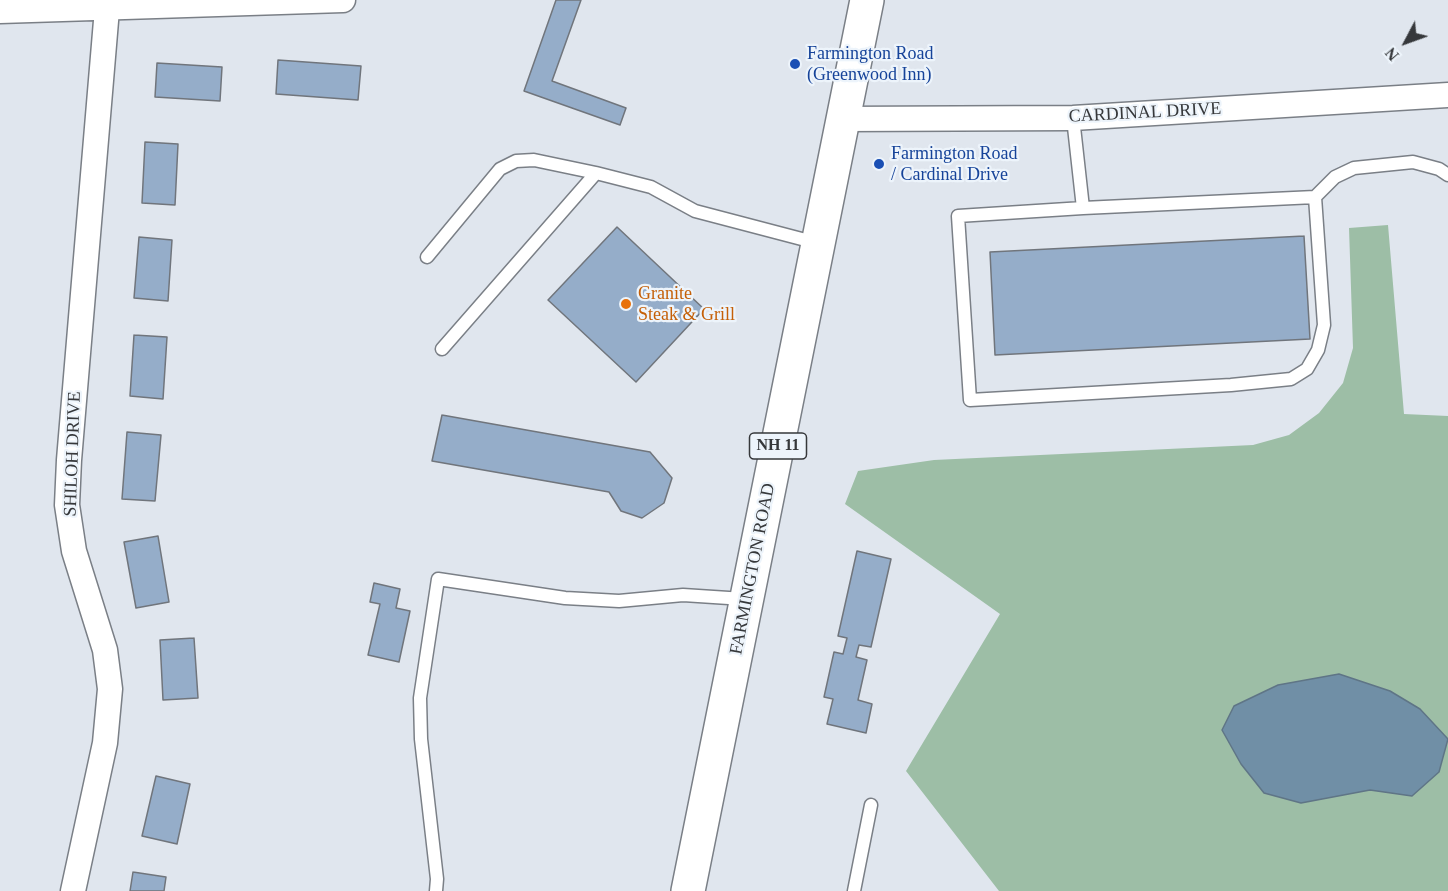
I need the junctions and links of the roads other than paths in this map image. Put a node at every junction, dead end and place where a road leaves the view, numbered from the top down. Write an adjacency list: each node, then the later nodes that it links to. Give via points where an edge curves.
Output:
1 (343, 0): 3 (street)
2 (867, 0): 7 (highway, FARMINGTON ROAD / NH 11)
3 (107, 9): 4 (street); 18 (street, SHILOH DRIVE, via 67,505 74,551 105,650 110,689 105,743)
4 (0, 11)
5 (1448, 95): 6 (street, CARDINAL DRIVE)
6 (1073, 118): 7 (street, CARDINAL DRIVE); 11 (lane)
7 (842, 119): 12 (highway, FARMINGTON ROAD / NH 11)
8 (596, 173): 12 (lane, via 651,187 695,211); 13 (lane, via 534,160 516,161 500,169); 14 (lane)
9 (1448, 176): 10 (lane, via 1439,169 1413,162 1354,168 1335,177)
10 (1315, 197): 11 (lane); 11 (lane, via 1324,325 1318,350 1307,369 1291,379 970,399 958,216)
11 (1083, 208)
12 (818, 243): 15 (highway, FARMINGTON ROAD / NH 11)
13 (427, 257)
14 (442, 349)
15 (747, 599): 17 (lane, via 683,595 619,601 565,598 438,579 420,698); 19 (highway, FARMINGTON ROAD / NH 11)
16 (871, 805): 20 (lane)
17 (436, 885)
18 (73, 891)
19 (688, 891)
20 (854, 891)

